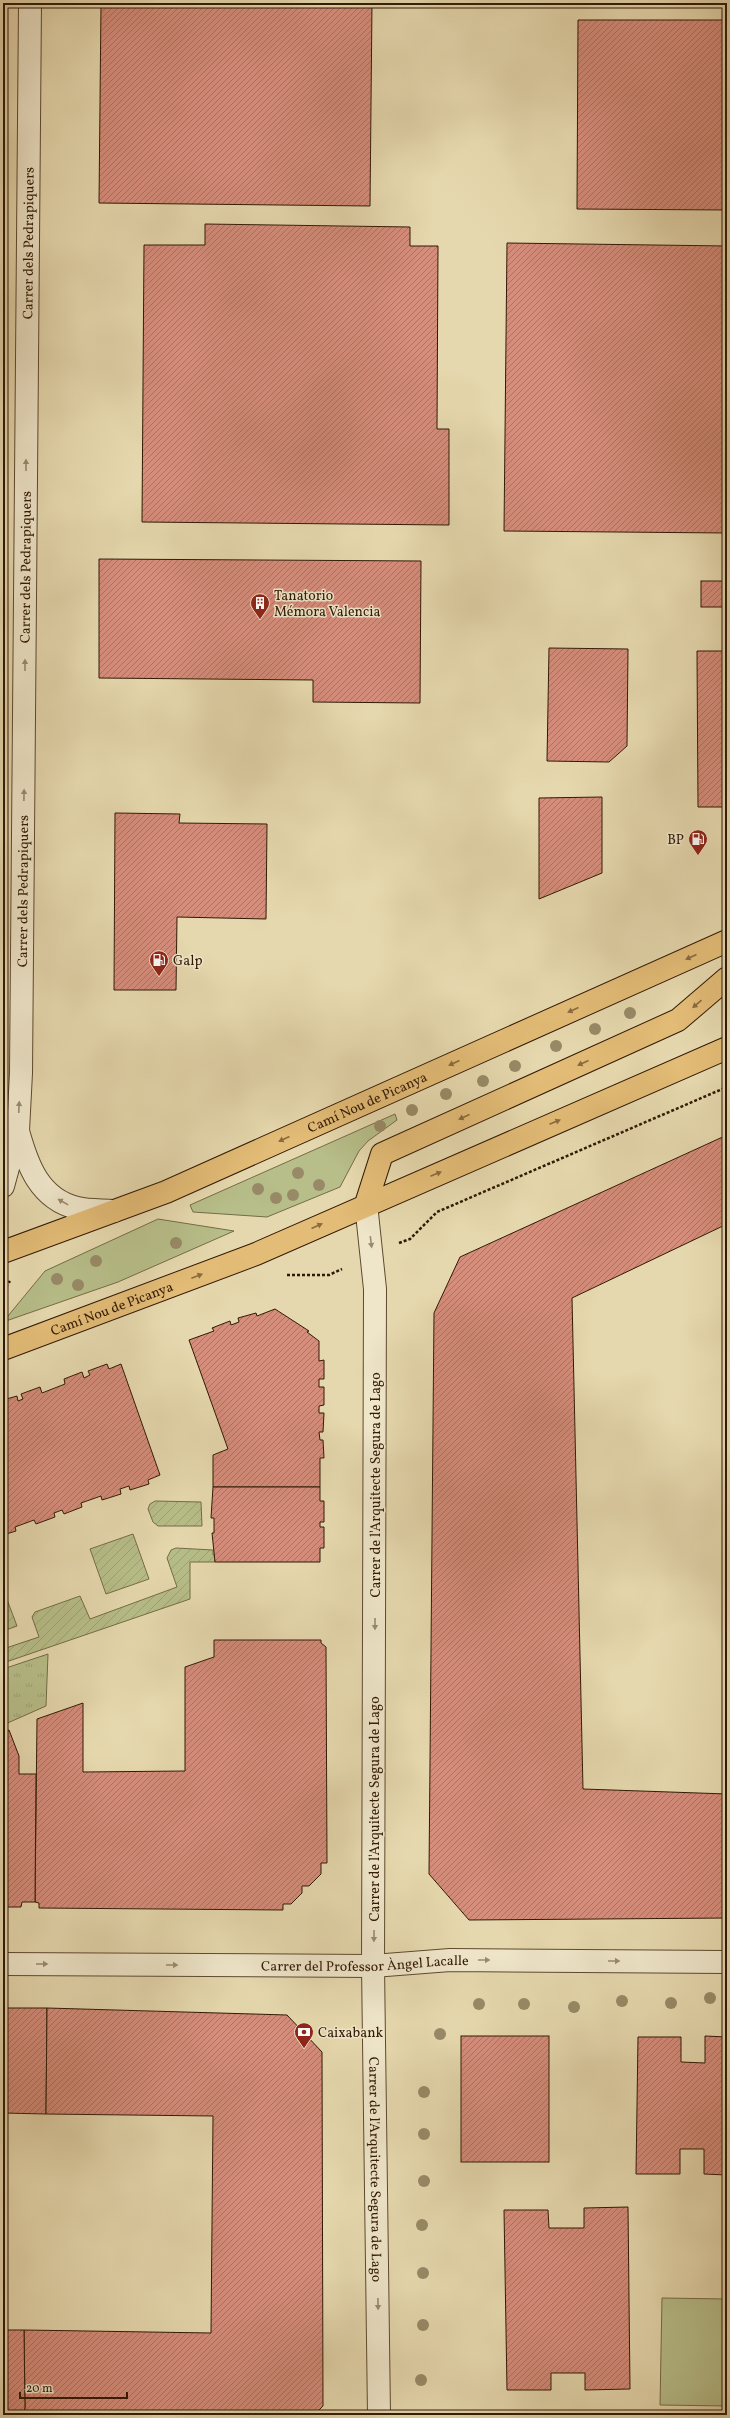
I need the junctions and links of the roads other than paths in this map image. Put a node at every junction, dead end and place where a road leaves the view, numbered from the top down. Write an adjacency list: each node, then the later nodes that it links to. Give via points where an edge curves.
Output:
1 (30, 3): 5 (street, Carrer dels Pedrapiquers, one-way to 1, via 21,1065)
2 (727, 941): 8 (main road, Camí Nou de Picanya, one-way to 8, via 180,1186)
3 (727, 978): 7 (main road, one-way to 7, via 678,1020 382,1154)
4 (727, 1048): 7 (main road, Camí Nou de Picanya, one-way to 4)
5 (18, 1130): 6 (street, Carrer dels Pedrapiquers); 8 (street, Carrer dels Pedrapiquers, one-way to 5, via 78,1208 52,1196 39,1184 25,1158)
6 (3, 1186)
7 (366, 1204): 10 (main road, Camí Nou de Picanya, one-way to 7, via 256,1254); 13 (street, Carrer de l'Arquitecte Segura de Lago, one-way to 13, via 375,1289)
8 (114, 1211): 9 (main road, Camí Nou de Picanya)
9 (3, 1252)
10 (3, 1349)
11 (727, 1962): 13 (street, Carrer del Professor Àngel Lacalle, one-way to 11, via 450,1960)
12 (3, 1964): 13 (street, Carrer del Professor Àngel Lacalle, one-way to 13)
13 (373, 1966): 14 (street, Carrer de l'Arquitecte Segura de Lago, one-way to 14)
14 (379, 2415)

